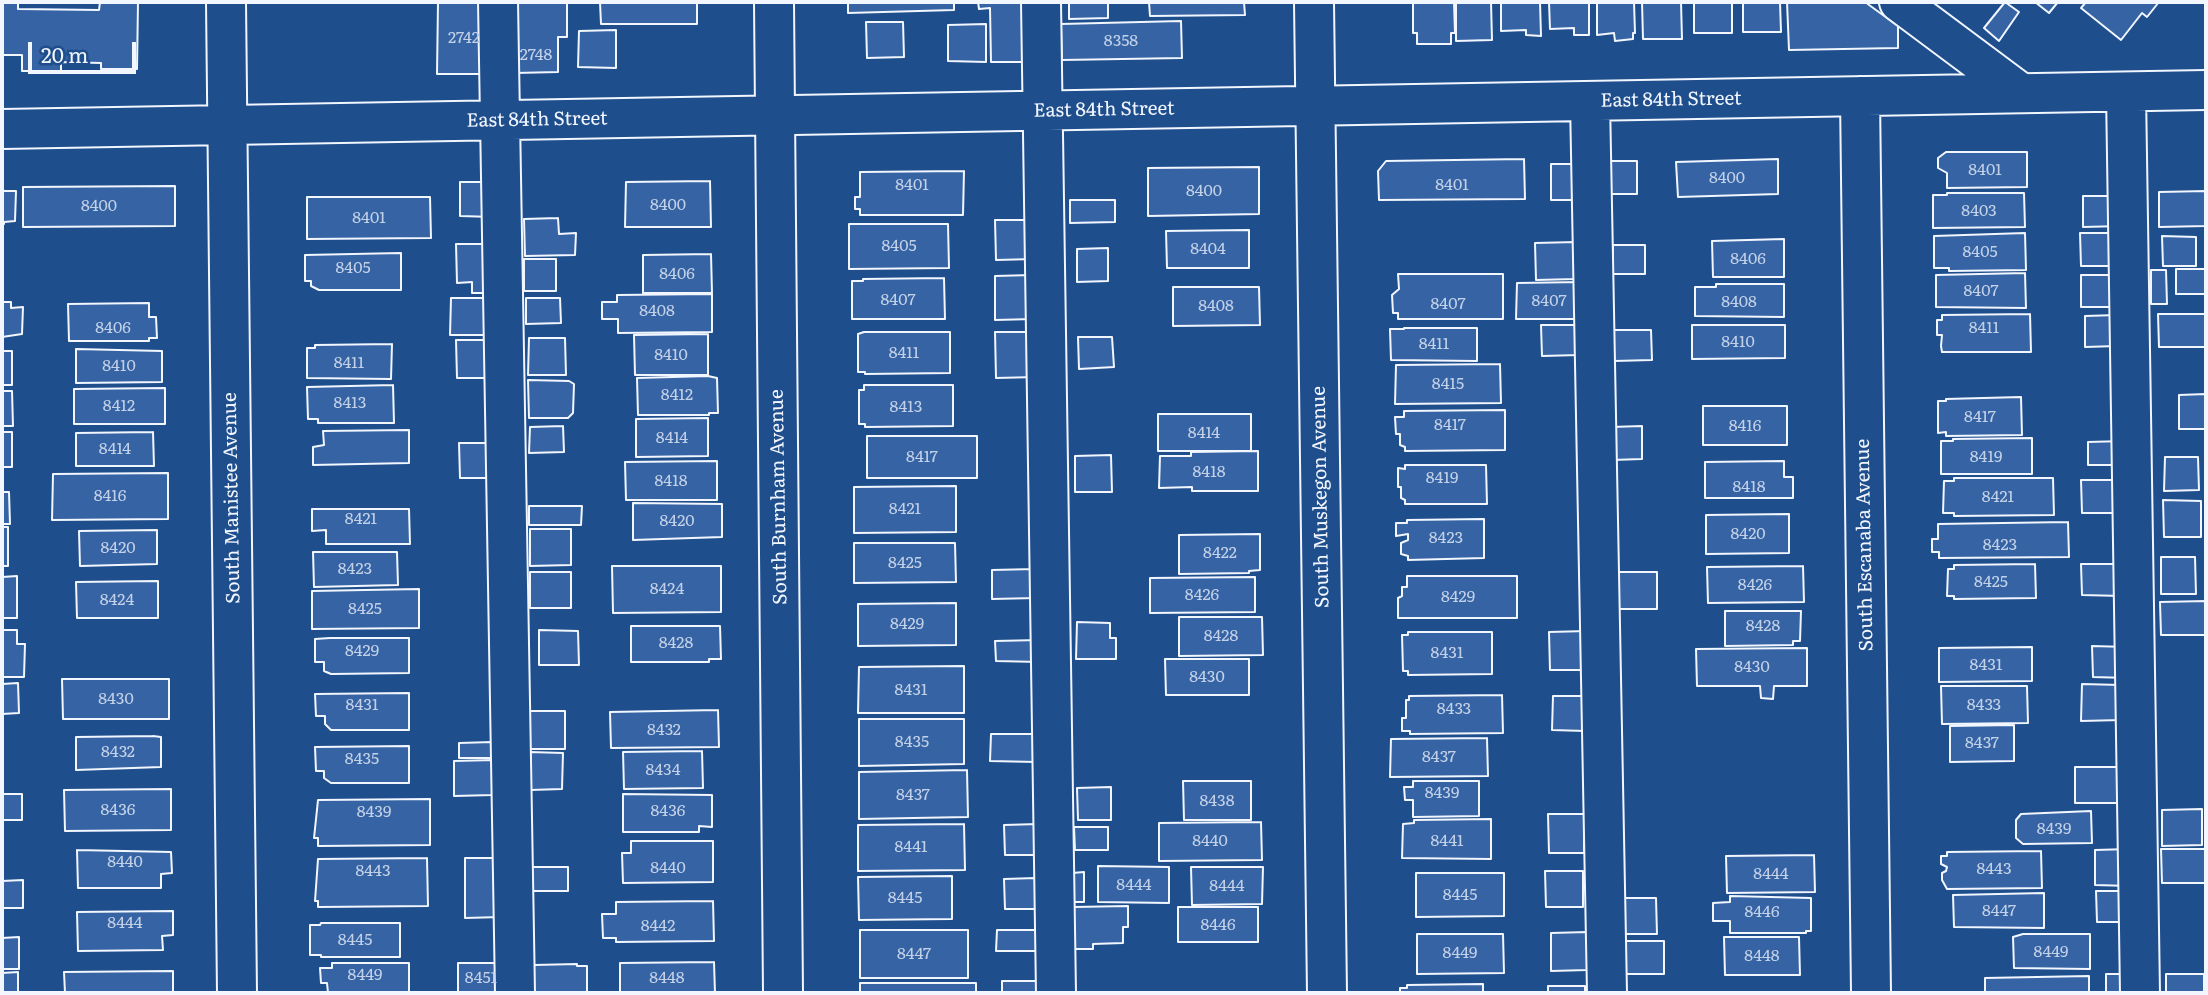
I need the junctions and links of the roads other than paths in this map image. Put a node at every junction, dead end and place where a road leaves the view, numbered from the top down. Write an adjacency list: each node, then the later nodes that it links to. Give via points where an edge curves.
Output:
1 (226, 2): 16 (street, South Manistee Avenue)
2 (498, 2): 15 (street)
3 (774, 2): 14 (street, South Burnham Avenue)
4 (1041, 2): 13 (street)
5 (1314, 2): 12 (street, South Muskegon Avenue)
6 (1899, 2): 9 (street)
7 (2206, 90): 8 (street, East 84th Street)
8 (2126, 92): 9 (street, East 84th Street); 25 (street)
9 (2021, 93): 10 (street, East 84th Street)
10 (1860, 96): 11 (street, East 84th Street); 24 (street, South Escanaba Avenue)
11 (1590, 101): 12 (street, East 84th Street); 23 (street)
12 (1316, 106): 13 (street, East 84th Street); 22 (street, South Muskegon Avenue)
13 (1042, 111): 14 (street, East 84th Street); 21 (street)
14 (775, 116): 15 (street, East 84th Street); 20 (street, South Burnham Avenue)
15 (499, 120): 16 (street, East 84th Street); 19 (street)
16 (228, 125): 17 (street, East 84th Street); 18 (street, South Manistee Avenue)
17 (2, 129)
18 (237, 993)
19 (516, 993)
20 (783, 993)
21 (1056, 993)
22 (1327, 993)
23 (1607, 993)
24 (1871, 993)
25 (2140, 993)

